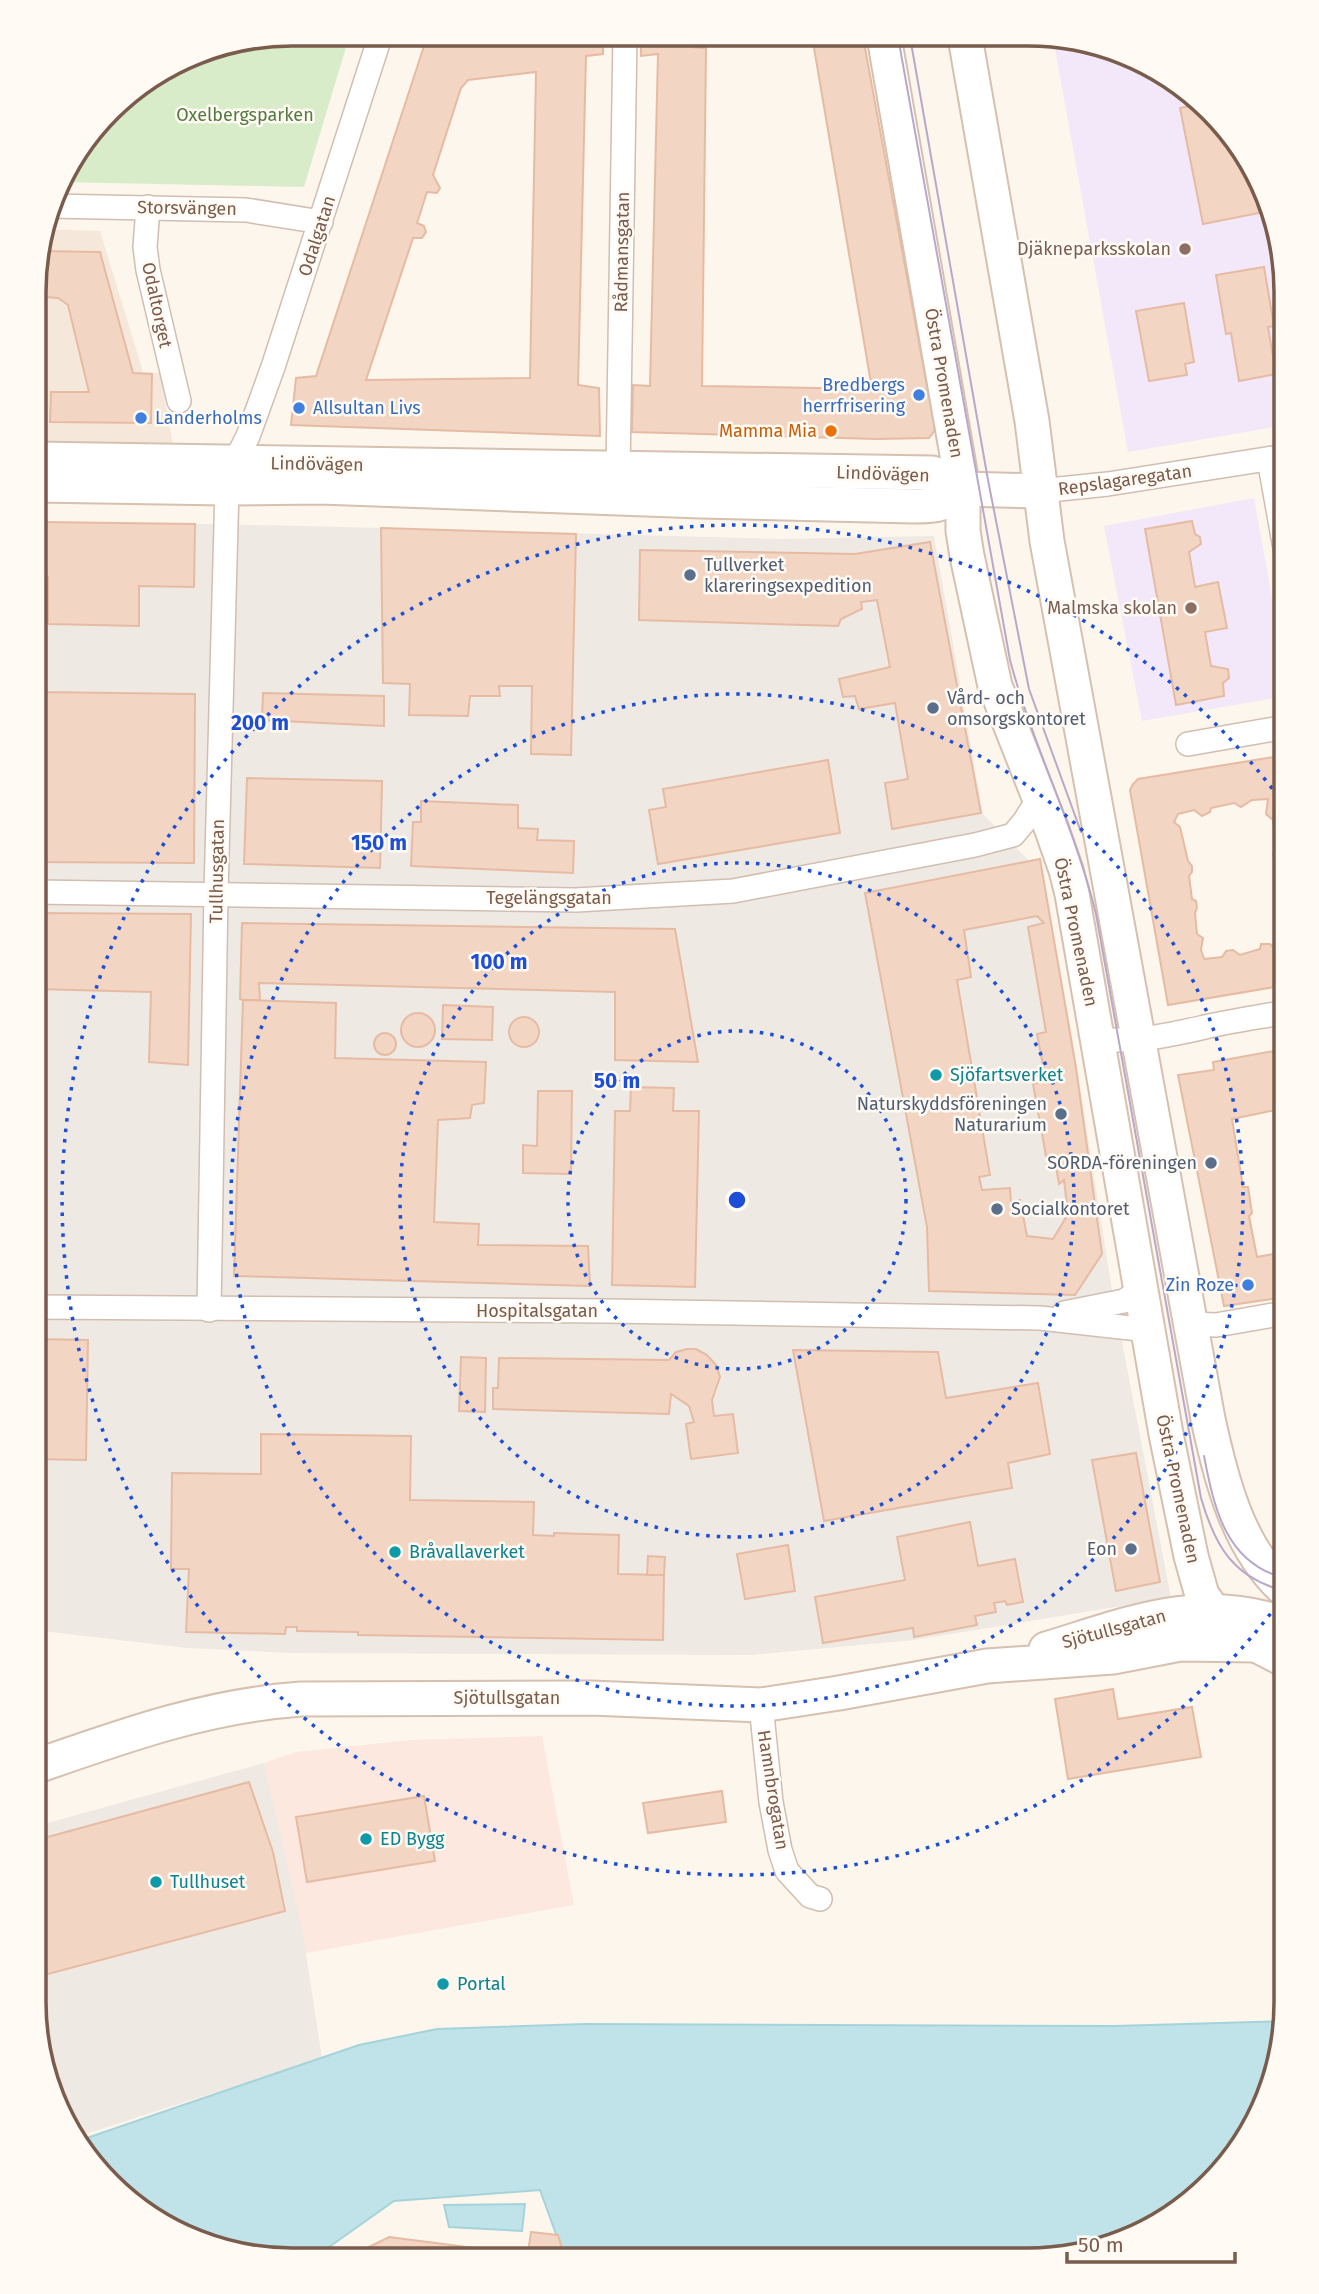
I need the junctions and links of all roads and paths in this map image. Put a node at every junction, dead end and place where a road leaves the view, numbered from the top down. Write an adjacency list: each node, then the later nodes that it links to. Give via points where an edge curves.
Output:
1 (377, 46): 7 (street, Odalgatan)
2 (625, 46): 12 (street, Rådmansgatan)
3 (886, 46): 14 (main road, Östra Promenaden)
4 (967, 46): 15 (main road, Östra Promenaden, via 1032,421)
5 (61, 206): 6 (street, Storsvängen)
6 (148, 207): 7 (street, Storsvängen, via 246,210); 8 (street, Odaltorget, via 148,270)
7 (321, 222): 11 (street, Odalgatan)
8 (179, 401)
9 (1274, 457): 15 (street, Repslagaregatan)
10 (46, 459): 11 (main road, Lindövägen)
11 (237, 462): 12 (main road, Lindövägen); 13 (main road, Lindövägen); 14 (main road, Lindövägen, via 321,487 687,501 914,506 948,503); 20 (street, Tullhusgatan)
12 (618, 470): 14 (main road, Lindövägen, via 932,473)
13 (46, 484)
14 (962, 489): 15 (main road, Repslagaregatan); 18 (main road, Östra Promenaden, via 967,555 995,686)
15 (1040, 491): 22 (main road, Östra Promenaden, via 1101,844)
16 (1274, 729): 17 (street)
17 (1188, 744)
18 (1039, 798): 20 (street, Tegelängsgatan, via 1013,835 733,891 576,900); 22 (main road, Östra Promenaden, via 1066,870 1089,990)
19 (46, 892): 20 (street, Tegelängsgatan)
20 (216, 893): 25 (street, Tullhusgatan)
21 (1274, 1014): 22 (street)
22 (1118, 1048): 23 (main road, Östra Promenaden); 28 (main road, Östra Promenaden)
23 (1141, 1290): 27 (street, Hospitalsgatan, via 1124,1301); 29 (main road, Östra Promenaden)
24 (46, 1307): 25 (street, Hospitalsgatan)
25 (209, 1310): 27 (street, Hospitalsgatan)
26 (1273, 1315): 28 (street, via 1216,1325)
27 (1040, 1318): 29 (street, Hospitalsgatan)
28 (1190, 1324): 30 (main road, Östra Promenaden, via 1225,1489 1251,1546)
29 (1148, 1330): 31 (main road, Östra Promenaden, via 1181,1511 1202,1595)
30 (1273, 1574)
31 (1212, 1611): 32 (main road, Sjötullsgatan); 33 (main road, Östra Promenaden, via 1226,1627); 35 (main road, Sjötullsgatan, via 1156,1616)
32 (1273, 1619)
33 (1256, 1645): 34 (main road, Sjötullsgatan); 35 (main road, Sjötullsgatan, via 1180,1644 1114,1657)
34 (1273, 1654)
35 (987, 1666): 36 (main road, Sjötullsgatan)
36 (761, 1705): 37 (main road, Sjötullsgatan, via 591,1698 264,1702 198,1714); 38 (street, Hamnbrogatan, via 780,1850 787,1871 810,1896)
37 (46, 1763)
38 (820, 1899)

